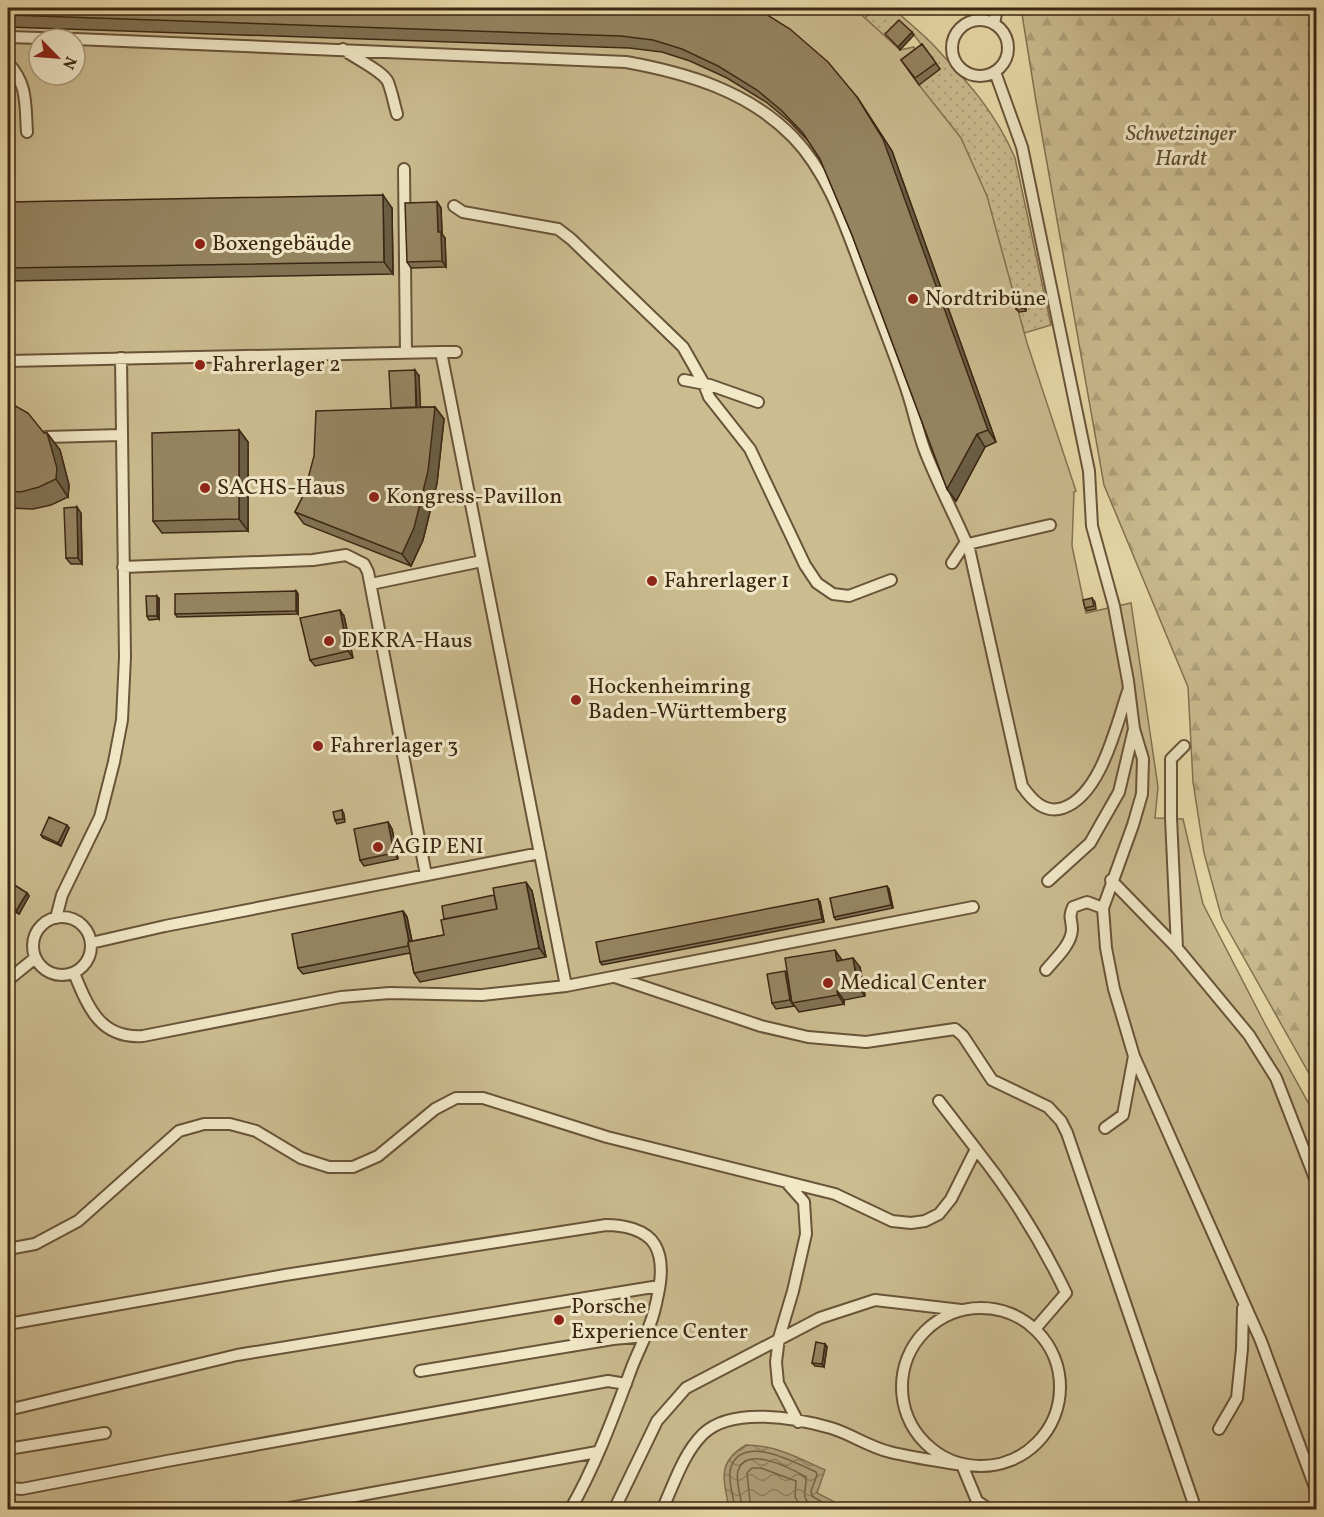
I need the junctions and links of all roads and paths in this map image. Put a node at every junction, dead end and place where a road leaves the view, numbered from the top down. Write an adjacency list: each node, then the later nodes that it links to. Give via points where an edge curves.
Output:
1 (998, 8): 2 (lane)
2 (994, 24): 8 (lane, via 1008,47); 8 (lane, via 978,20 962,26 952,48 963,71 979,76)
3 (8, 37): 4 (lane)
4 (27, 38)
5 (87, 40): 6 (lane)
6 (342, 49): 9 (lane, via 388,81); 24 (lane, via 626,62 682,73 765,113 794,138 832,196 906,387 925,450)
7 (8, 63): 10 (lane, via 23,85)
8 (995, 72): 30 (lane, via 1022,147 1089,471 1092,526 1114,606)
9 (397, 114)
10 (27, 132)
11 (404, 169): 15 (lane)
12 (454, 206): 19 (lane, via 463,212 558,230 571,239 682,347)
13 (441, 352): 14 (lane); 15 (lane); 25 (lane)
14 (456, 352)
15 (406, 353): 16 (lane)
16 (121, 358): 17 (lane); 21 (lane)
17 (8, 360)
18 (684, 380): 19 (lane)
19 (704, 384): 20 (lane); 28 (lane, via 709,397 750,449 817,583 833,594 849,596)
20 (758, 402)
21 (120, 435): 22 (lane); 27 (lane)
22 (46, 437)
23 (1050, 525): 24 (lane)
24 (967, 543): 26 (lane); 30 (lane, via 1022,786 1031,799 1057,810 1074,804 1093,782)
25 (482, 561): 29 (lane); 33 (lane)
26 (952, 563)
27 (123, 567): 29 (lane, via 313,560 346,555 364,564); 39 (lane, via 125,657 122,720 114,762 100,817 62,895)
28 (891, 580)
29 (370, 584): 34 (lane)
30 (1129, 687): 31 (lane)
31 (1134, 729): 35 (lane, via 1143,759 1142,794); 36 (lane, via 1119,792 1090,843)
32 (1184, 746): 41 (lane, via 1171,759)
33 (540, 853): 34 (lane); 47 (lane)
34 (426, 875): 40 (lane)
35 (1111, 880): 38 (lane); 41 (lane)
36 (1048, 881)
37 (973, 907): 45 (lane)
38 (1103, 908): 43 (lane, via 1087,902 1073,907 1069,917 1072,930 1065,947); 48 (lane, via 1114,989)
39 (56, 918): 40 (lane, via 74,919 88,933); 42 (lane, via 38,929 33,939)
40 (91, 943): 44 (lane, via 87,961)
41 (1177, 948): 52 (lane, via 1249,1035 1276,1078)
42 (35, 958): 44 (lane, via 40,966 56,975); 46 (lane)
43 (1046, 970)
44 (74, 973): 47 (lane, via 88,1007 101,1023 129,1037 341,997 390,993 482,996)
45 (615, 977): 47 (lane); 78 (lane, via 761,1026 808,1037 866,1042 955,1029 992,1080 1054,1113 1067,1133)
46 (8, 980)
47 (566, 986)
48 (1134, 1056): 50 (lane, via 1123,1115); 56 (lane)
49 (939, 1101): 51 (lane)
50 (1105, 1128)
51 (976, 1149): 53 (lane, via 951,1199 939,1214 925,1221 892,1221 835,1194); 59 (lane, via 1035,1231 1066,1293)
52 (1317, 1181)
53 (788, 1184): 54 (lane, via 607,1137 483,1098 456,1098 435,1109 378,1156 353,1167 329,1167 301,1158 256,1131 230,1124 204,1124 179,1131 78,1221 35,1244); 61 (lane, via 804,1202 806,1234)
54 (8, 1249)
55 (659, 1286): 58 (lane, via 661,1268 654,1243 633,1229 606,1225 285,1275); 60 (lane); 64 (lane, via 237,1355)
56 (1243, 1303): 66 (lane, via 1237,1398); 72 (lane)
57 (961, 1310): 59 (lane, via 988,1308 1013,1314); 61 (lane, via 875,1300 820,1318); 70 (lane, via 937,1320 918,1339 905,1362 901,1389 906,1414 918,1437 938,1455)
58 (8, 1324)
59 (1035, 1329): 70 (lane, via 1052,1350 1060,1374 1060,1400 1051,1425 1035,1446 1013,1460 988,1467)
60 (646, 1336): 62 (lane); 63 (lane)
61 (779, 1338): 65 (lane, via 778,1383); 75 (lane, via 686,1388 670,1404 645,1443)
62 (420, 1371)
63 (626, 1384): 69 (lane); 71 (lane, via 608,1381 22,1490)
64 (8, 1410)
65 (798, 1422): 70 (lane, via 831,1428 888,1452); 76 (lane, via 748,1416 723,1420 704,1432 688,1451)
66 (1219, 1429)
67 (105, 1433): 68 (lane)
68 (8, 1449)
69 (597, 1452): 73 (lane); 74 (lane)
70 (962, 1465): 77 (lane, via 977,1501)
71 (8, 1488)
72 (1317, 1490)
73 (279, 1509)
74 (570, 1509)
75 (614, 1509)
76 (662, 1509)
77 (990, 1509)
78 (1196, 1509)

